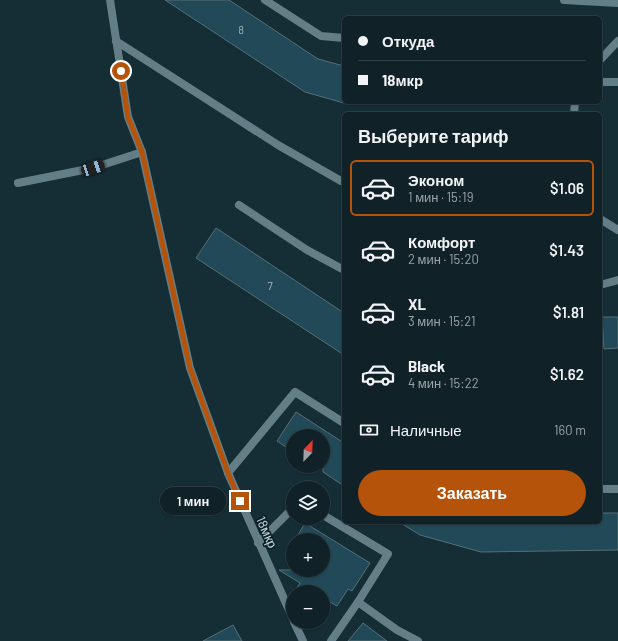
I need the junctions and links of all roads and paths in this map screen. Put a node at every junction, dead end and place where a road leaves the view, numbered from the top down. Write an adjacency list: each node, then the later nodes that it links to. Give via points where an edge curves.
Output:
1 (110, 0): 6 (street, 18мкр)
2 (265, 0): 5 (street, via 321,36)
3 (564, 0): 4 (street)
4 (618, 3)
5 (342, 38)
6 (116, 41): 11 (street, 18мкр, via 128,117); 12 (street, via 278,145)
7 (618, 41): 8 (street)
8 (602, 56)
9 (602, 82): 10 (street)
10 (618, 82)
11 (142, 152): 13 (street, via 93,168); 21 (street, 18мкр, via 190,368)
12 (342, 181)
13 (18, 183)
14 (239, 205): 17 (street, via 307,250)
15 (602, 220): 16 (street)
16 (618, 230)
17 (342, 269)
18 (618, 280): 19 (street)
19 (602, 284)
20 (342, 422): 21 (street, via 295,392)
21 (228, 473): 26 (street, 18мкр)
22 (602, 489): 23 (street)
23 (618, 489)
24 (286, 515): 26 (street)
25 (330, 519): 27 (street, via 388,554)
26 (258, 543): 28 (street, 18мкр)
27 (358, 602): 31 (street); 32 (street)
28 (286, 604)
29 (297, 629): 30 (street)
30 (303, 641)
31 (331, 641)
32 (418, 641)

